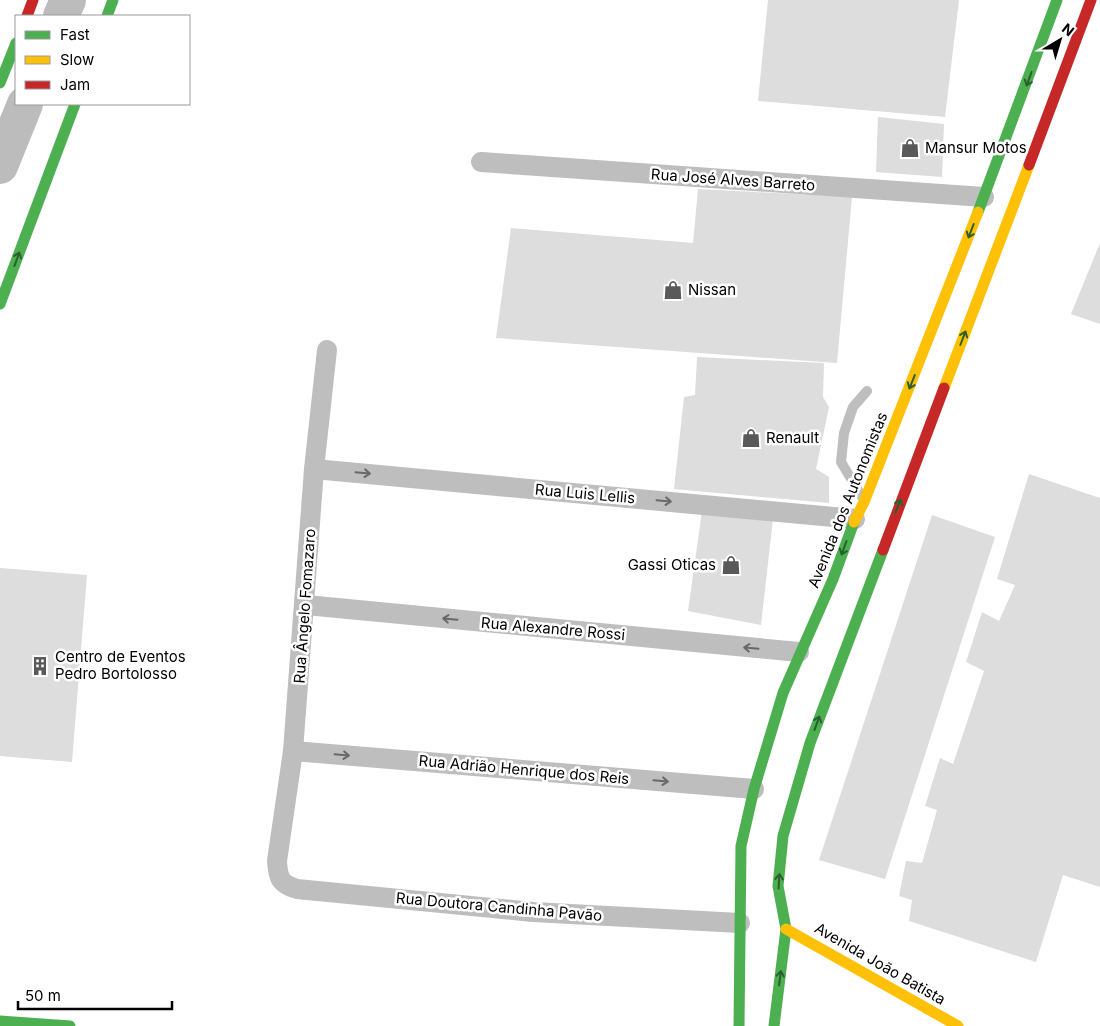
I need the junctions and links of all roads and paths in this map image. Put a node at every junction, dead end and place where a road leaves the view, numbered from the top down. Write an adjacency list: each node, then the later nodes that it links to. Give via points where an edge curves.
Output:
1 (33, 0): 5 (main road)
2 (113, 0): 6 (main road)
3 (1057, 0): 11 (main road, Avenida dos Autonomistas, one-way to 11)
4 (1091, 0): 26 (main road, one-way to 4, via 778,886 783,836 810,743)
5 (27, 15)
6 (107, 15)
7 (15, 46): 8 (main road)
8 (0, 83)
9 (75, 105): 12 (main road, one-way to 9)
10 (481, 162): 11 (street, Rua José Alves Barreto)
11 (984, 198): 16 (main road, Avenida dos Autonomistas, one-way to 16)
12 (0, 304)
13 (327, 350): 15 (street, Rua Ângelo Fomazaro)
14 (867, 391): 16 (lane, via 853,407 844,433 841,462)
15 (314, 469): 16 (street, Rua Luis Lellis, one-way to 16); 17 (street, Rua Ângelo Fomazaro)
16 (859, 510): 18 (main road, Avenida dos Autonomistas, one-way to 18, via 833,579)
17 (306, 606): 18 (street, Rua Alexandre Rossi, one-way to 17); 19 (street, Rua Ângelo Fomazaro)
18 (799, 652): 20 (main road, Avenida dos Autonomistas)
19 (293, 751): 20 (street, Rua Adrião Henrique dos Reis, one-way to 20); 22 (street, Rua Ângelo Fomazaro)
20 (754, 789): 21 (main road, Avenida dos Autonomistas)
21 (742, 846): 23 (main road); 25 (main road, Avenida dos Autonomistas)
22 (278, 861): 25 (street, Rua Doutora Candinha Pavão, via 281,882 297,889 533,912)
23 (751, 880)
24 (773, 916): 26 (main road, Avenida João Batista)
25 (740, 923): 30 (main road, Avenida dos Autonomistas)
26 (786, 929): 31 (main road, one-way to 26); 32 (main road, Avenida João Batista)
27 (0, 1021): 28 (main road)
28 (28, 1024): 29 (main road)
29 (70, 1026)
30 (739, 1026)
31 (774, 1026)
32 (958, 1026)

